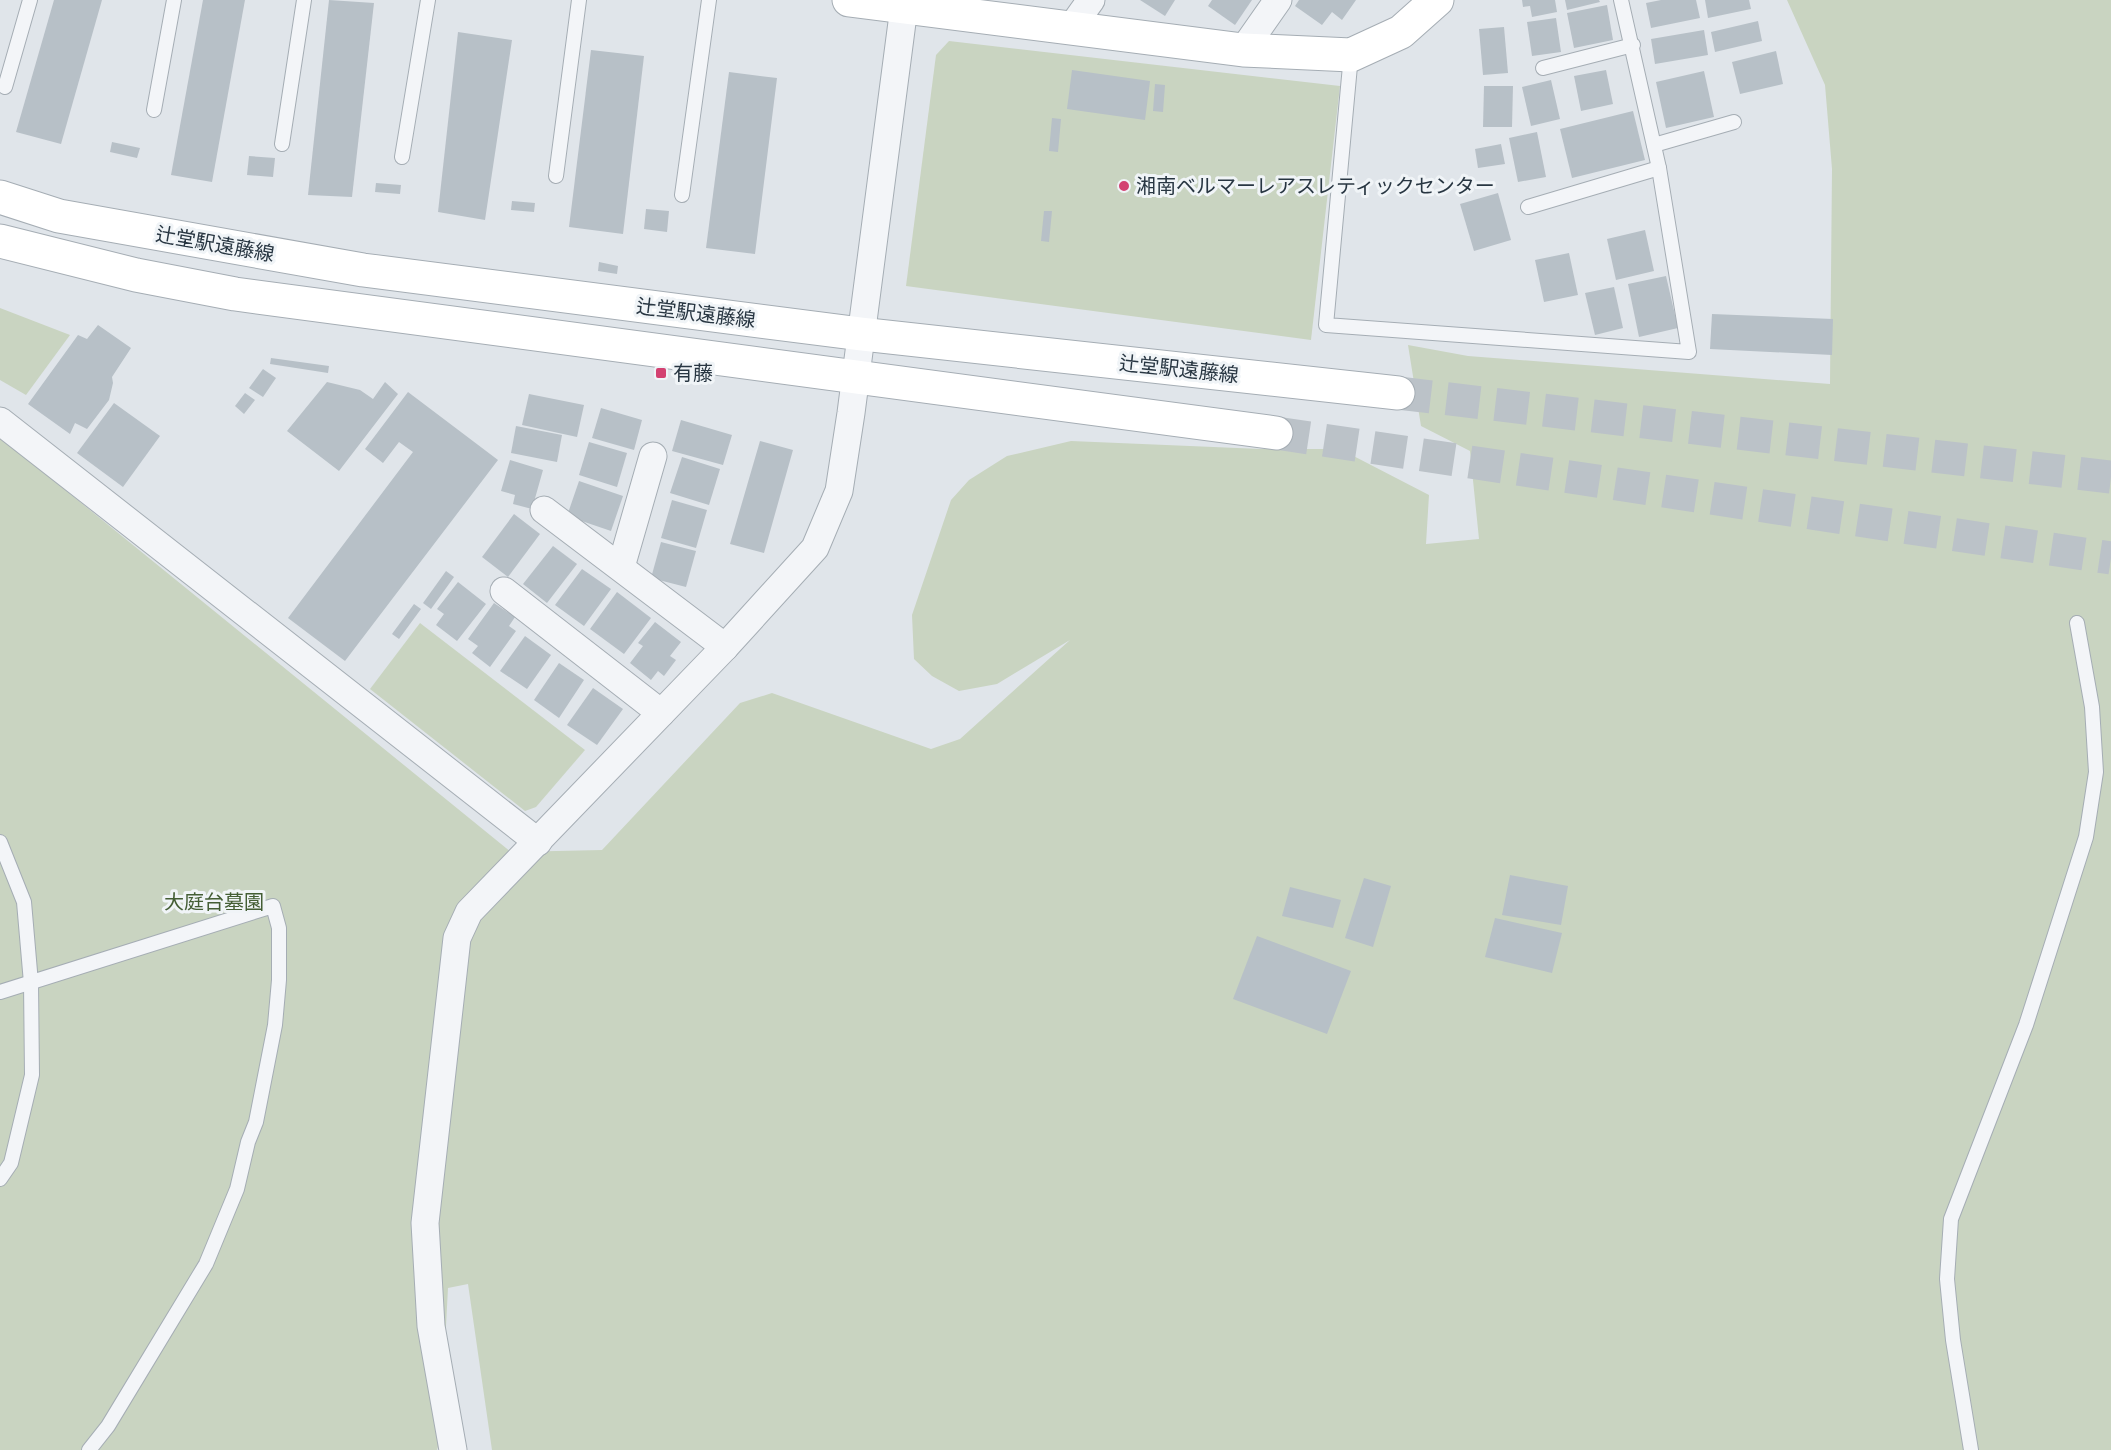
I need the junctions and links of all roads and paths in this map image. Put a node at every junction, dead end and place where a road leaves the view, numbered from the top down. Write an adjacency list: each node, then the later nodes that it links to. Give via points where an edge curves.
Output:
1 (30, 0): 18 (lane)
2 (174, 0): 19 (lane)
3 (304, 0): 21 (lane)
4 (428, 0): 23 (lane)
5 (579, 0): 25 (lane)
6 (709, 0): 26 (lane)
7 (849, 0): 12 (street)
8 (1090, 0): 13 (street)
9 (1278, 0): 15 (street)
10 (1437, 0): 16 (street, via 1401,32)
11 (1621, 0): 14 (lane)
12 (903, 4): 13 (street); 30 (street)
13 (1071, 28): 15 (street)
14 (1633, 45): 17 (lane); 22 (lane)
15 (1243, 50): 16 (street)
16 (1351, 55): 24 (lane, via 1326,325 1689,352)
17 (1543, 68)
18 (5, 87)
19 (154, 110)
20 (1734, 122): 22 (lane)
21 (282, 144)
22 (1654, 144): 24 (lane)
23 (402, 157)
24 (1659, 168): 28 (lane)
25 (556, 176)
26 (682, 195)
27 (0, 197): 30 (street, 辻堂駅遠藤線, via 59,216 363,270)
28 (1528, 207)
29 (0, 241): 31 (street, via 136,275 235,294)
30 (861, 334): 31 (street); 32 (street, 辻堂駅遠藤線)
31 (855, 378): 34 (street); 40 (street, via 839,490 815,548)
32 (1398, 393)
33 (0, 421): 43 (street)
34 (1276, 433)
35 (653, 456): 37 (street)
36 (544, 510): 37 (street)
37 (621, 567): 40 (street)
38 (504, 591): 41 (street)
39 (2077, 623): 49 (lane, via 2092,708 2096,772 2086,837 2026,1024 1951,1218 1947,1279)
40 (725, 647): 41 (street)
41 (661, 712): 43 (street)
42 (0, 842): 44 (lane, via 24,902)
43 (538, 842): 48 (street, via 469,912 457,938 425,1223 431,1326)
44 (30, 983): 45 (lane); 46 (lane, via 32,1075 11,1163); 47 (lane, via 273,906 279,928 275,1025 256,1122 237,1189 206,1264 108,1426)
45 (0, 992)
46 (0, 1179)
47 (89, 1450)
48 (453, 1450)
49 (1971, 1450)

